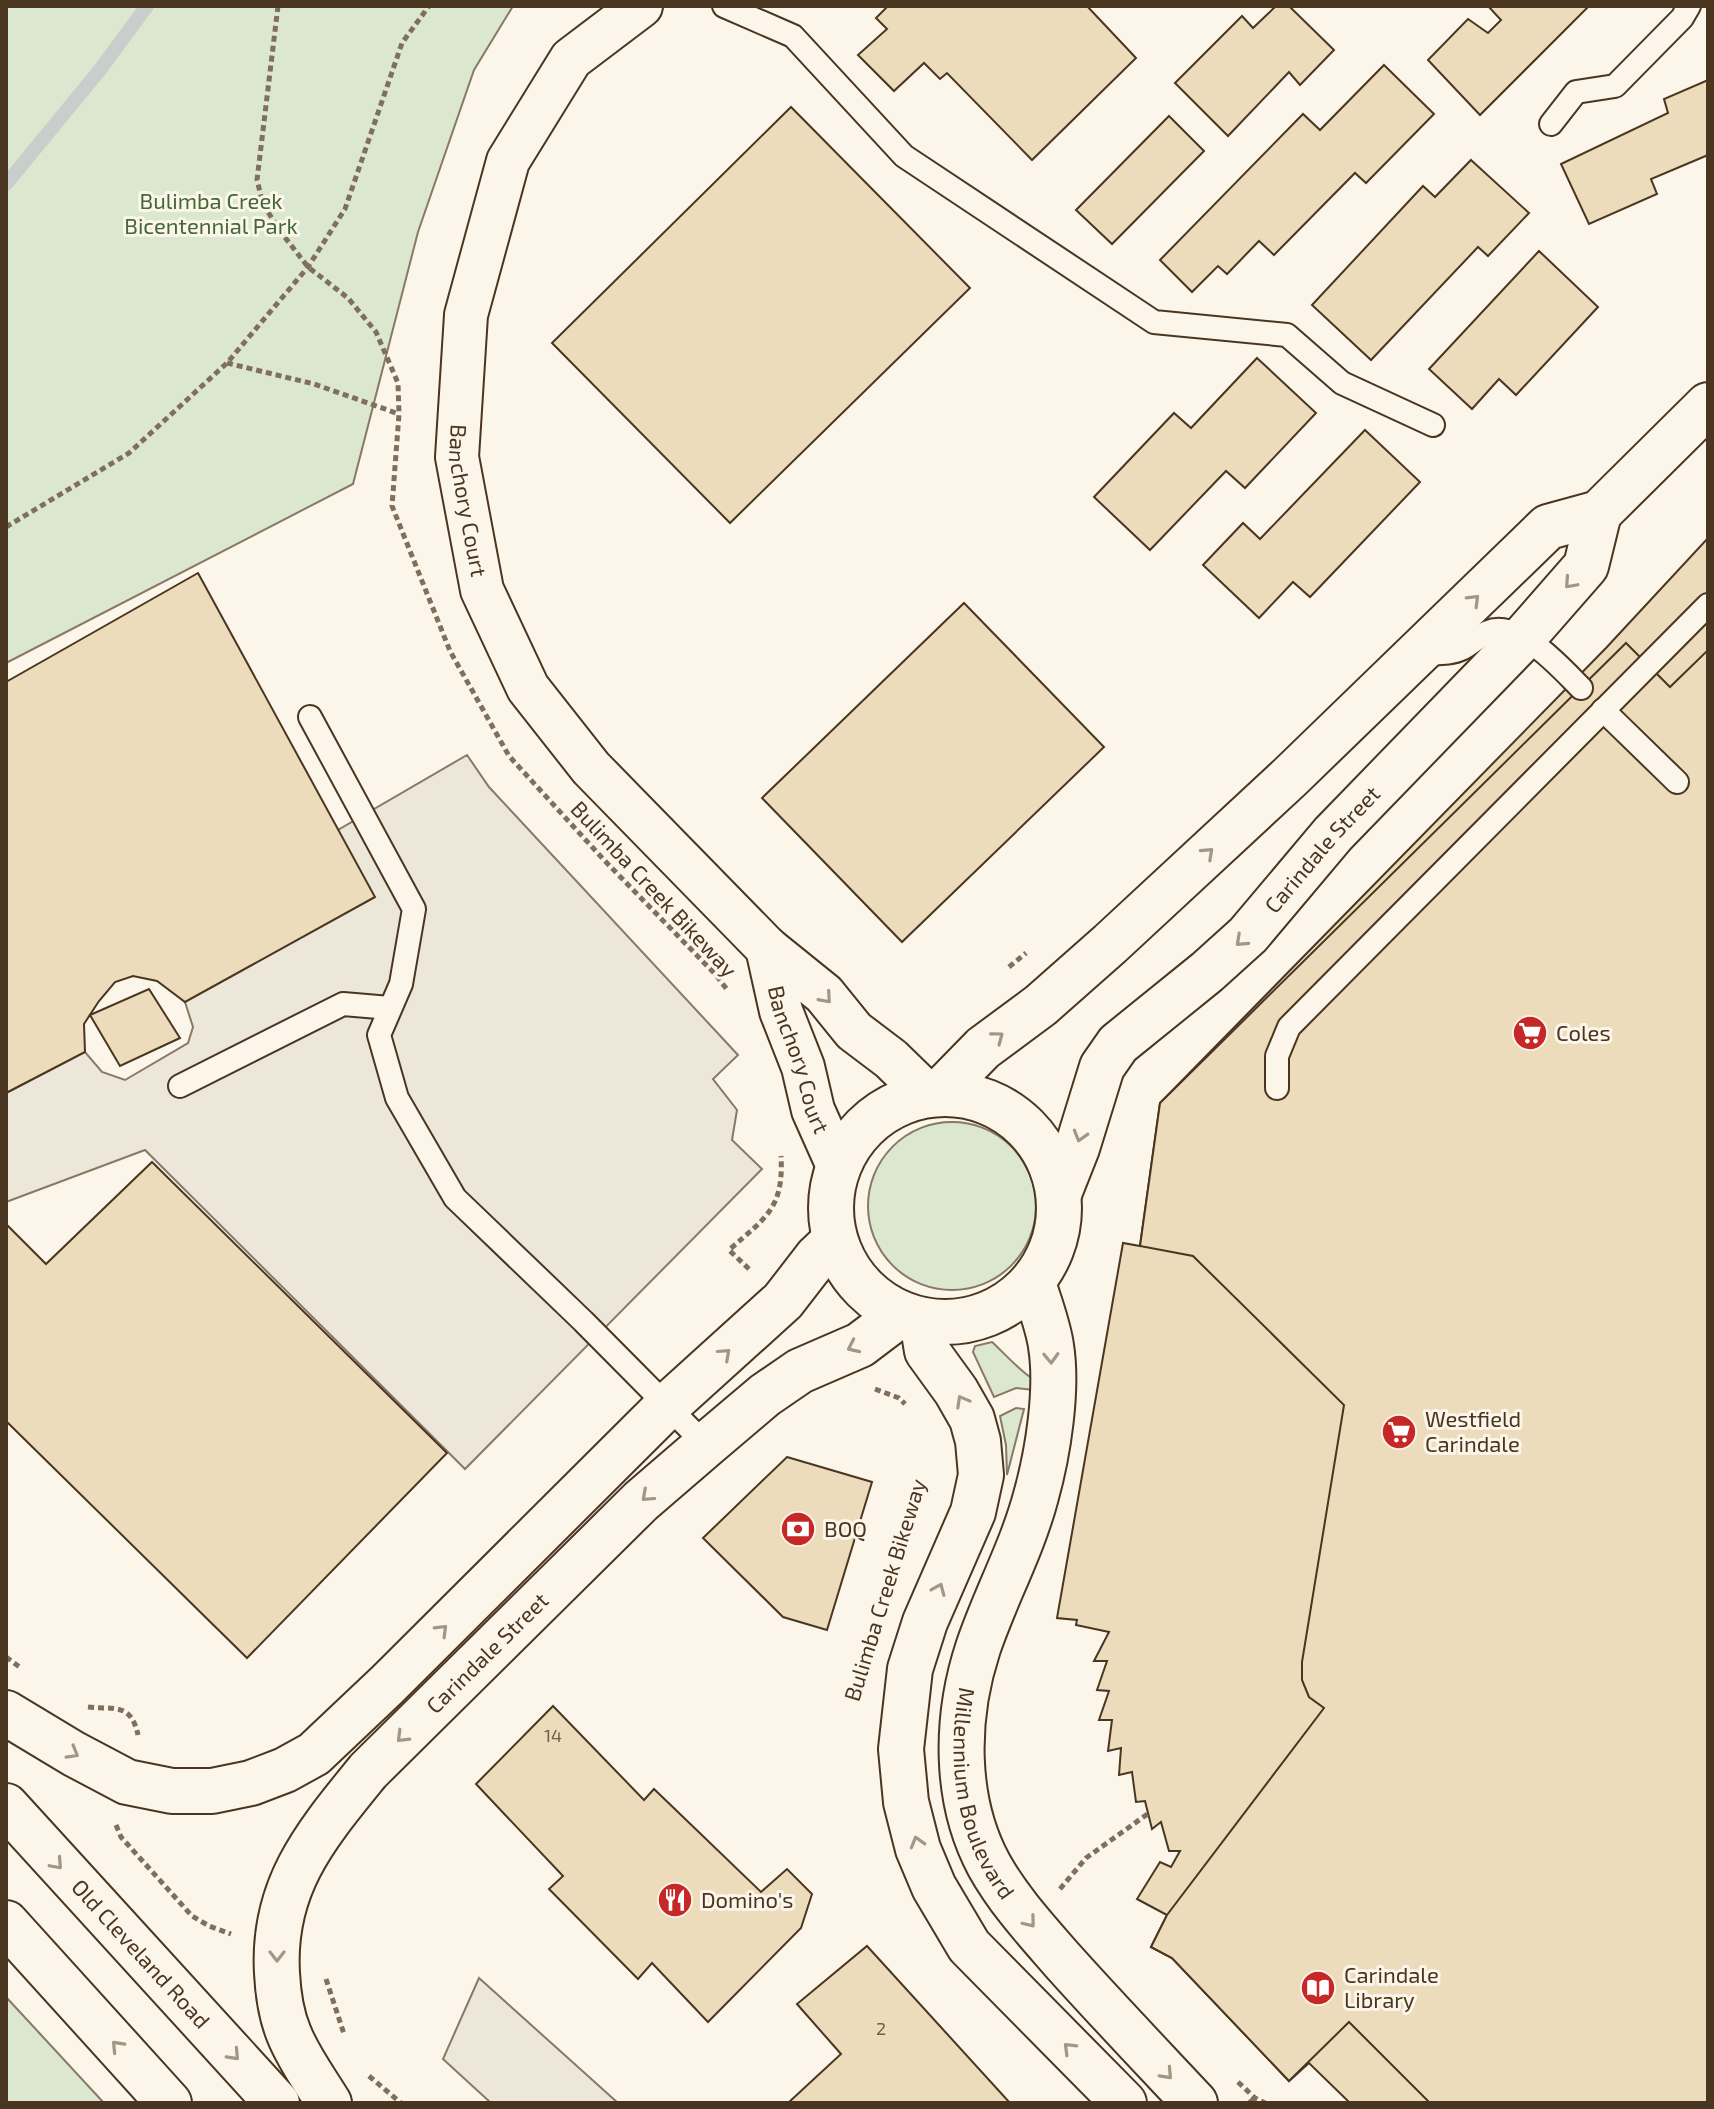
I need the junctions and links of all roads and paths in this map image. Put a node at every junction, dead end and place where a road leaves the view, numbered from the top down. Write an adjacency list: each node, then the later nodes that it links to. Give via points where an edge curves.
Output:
1 (278, 6): 7 (path, Bulimba Creek Bikeway, via 257,180 263,204)
2 (429, 6): 7 (path, via 402,43 345,209)
3 (641, 6): 21 (street, Banchory Court, via 571,59 508,161 466,315 457,457 482,590 528,688 591,768)
4 (724, 6): 11 (lane, via 793,36 904,156 1154,322 1287,335 1342,383)
5 (1689, 6): 6 (lane, via 1615,86 1576,92)
6 (1551, 124)
7 (308, 267): 8 (path); 10 (path, Bulimba Creek Bikeway, via 348,298 376,332 398,383)
8 (227, 363): 10 (path, via 314,384); 13 (path, via 129,453)
9 (1708, 405): 12 (main road)
10 (399, 414): 22 (path, Bulimba Creek Bikeway, via 392,506 450,651 494,730 509,756)
11 (1433, 425)
12 (1599, 513): 15 (main road, Carindale Street, one-way to 15, via 1586,566); 16 (main road, one-way to 12, via 1548,527)
13 (6, 527)
14 (1708, 605): 18 (lane)
15 (1523, 638): 16 (lane, via 1490,630 1459,650); 17 (lane); 29 (main road, Carindale Street, one-way to 29, via 1333,834 1248,935 1118,1044 1102,1067)
16 (1418, 655): 26 (main road, one-way to 16, via 1110,944)
17 (1581, 688)
18 (1603, 710): 20 (lane); 25 (lane, via 1289,1027 1277,1056)
19 (310, 717): 23 (lane, via 414,909 401,984)
20 (1677, 782)
21 (767, 948): 26 (street, Banchory Court, one-way to 26, via 824,994 854,1031); 28 (street, Banchory Court, via 813,1110)
22 (731, 995)
23 (390, 1008): 24 (lane, via 343,1004); 35 (lane, via 379,1035 397,1098 455,1198)
24 (180, 1086)
25 (1277, 1088)
26 (935, 1093): 28 (main road, via 899,1103 874,1118); 29 (main road, via 983,1101 1014,1117 1052,1163)
27 (781, 1146): 32 (path, via 782,1187 775,1204 729,1250)
28 (838, 1166): 30 (main road, via 830,1203)
29 (1060, 1191): 31 (main road, via 1053,1248)
30 (835, 1240): 32 (main road); 33 (main road, via 850,1271 872,1297)
31 (1033, 1282): 33 (main road, via 1011,1303 983,1317 953,1323); 57 (main road, Millennium Boulevard, one-way to 57, via 1051,1347 1046,1445 1036,1496 967,1686 963,1790 990,1866 1026,1919)
32 (783, 1301): 35 (main road, one-way to 32)
33 (911, 1317): 34 (main road, Carindale Street, one-way to 34); 56 (main road, one-way to 33, via 969,1946 918,1849 901,1749 910,1669 973,1512 981,1475 972,1419)
34 (830, 1357): 36 (path, via 857,1386 880,1389); 37 (main road, Carindale Street, via 765,1395)
35 (667, 1406): 37 (lane); 42 (main road, one-way to 35, via 172,1791 212,1791 251,1783 314,1754)
36 (908, 1406)
37 (706, 1445): 47 (main road, Carindale Street, one-way to 47, via 641,1501 368,1771 290,1881)
38 (6, 1657): 39 (path)
39 (28, 1674)
40 (77, 1704): 42 (path, via 110,1706 136,1724 139,1736)
41 (6, 1713): 42 (main road, one-way to 42)
42 (127, 1782): 47 (path, via 114,1820 121,1837 192,1916)
43 (6, 1806): 53 (main road, Old Cleveland Road, one-way to 53)
44 (1149, 1813): 45 (path, via 1086,1858)
45 (1052, 1899)
46 (6, 1923): 52 (main road, one-way to 46)
47 (276, 1951): 48 (path, via 327,1980); 54 (main road, Carindale Street, one-way to 54, via 287,2032)
48 (348, 2045)
49 (363, 2070): 55 (path)
50 (1233, 2077): 51 (path)
51 (1255, 2098): 58 (path); 59 (path)
52 (169, 2103)
53 (277, 2103)
54 (329, 2103)
55 (401, 2103)
56 (1124, 2103)
57 (1195, 2103)
58 (1249, 2103)
59 (1265, 2103)

